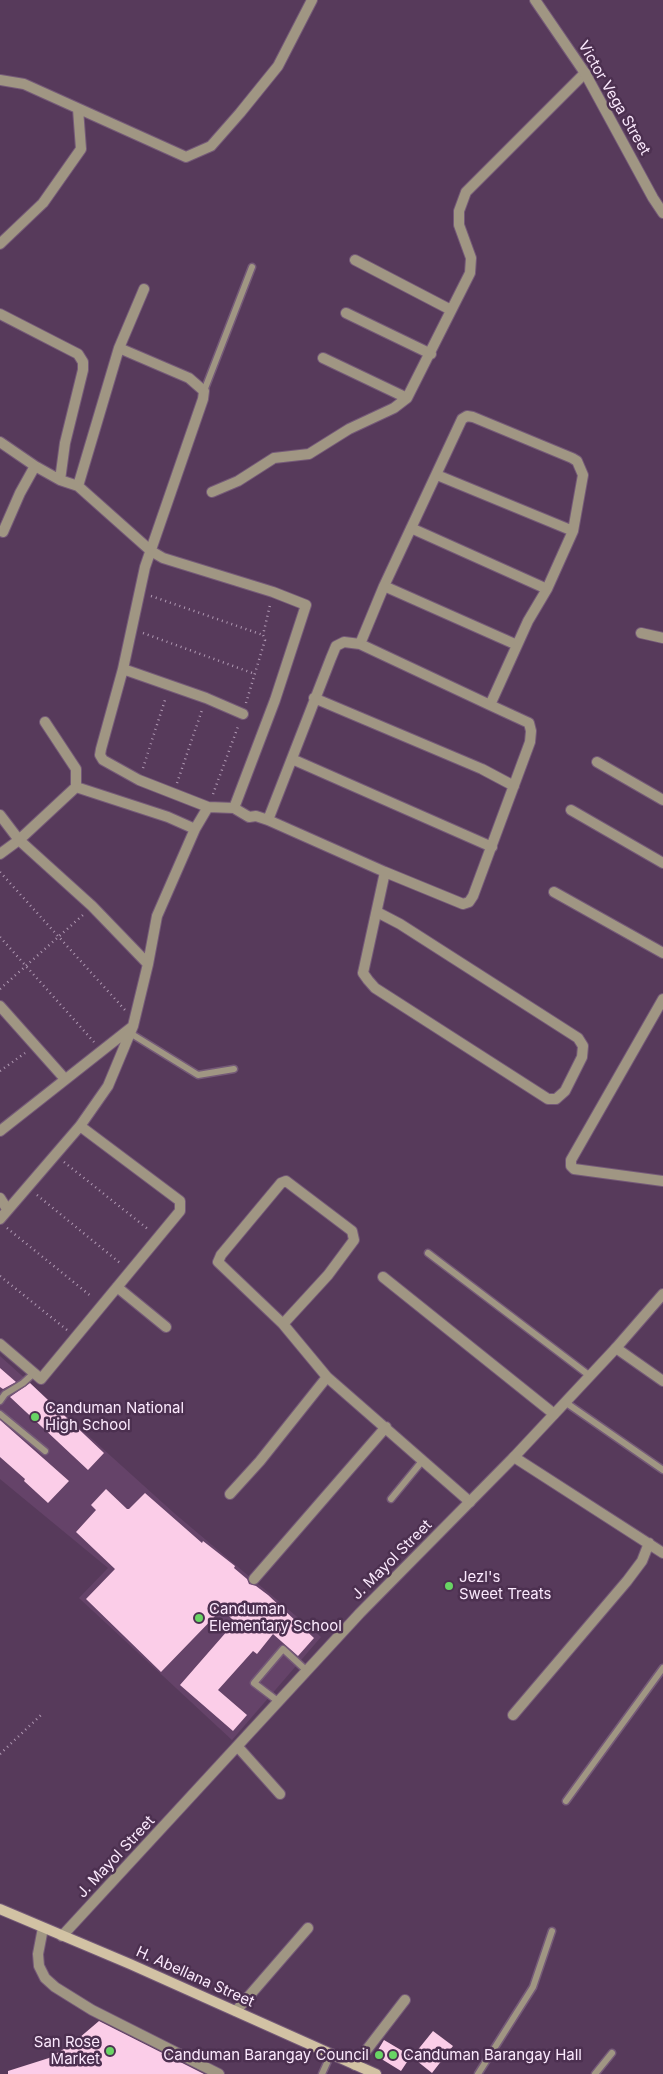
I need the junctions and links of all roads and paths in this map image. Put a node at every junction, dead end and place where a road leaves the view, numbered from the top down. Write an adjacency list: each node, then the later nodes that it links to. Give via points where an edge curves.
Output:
1 (312, 0): 5 (street, via 278,66 211,146 186,157)
2 (538, 1): 3 (street, Victor Vega Street)
3 (585, 73): 6 (street, Victor Vega Street); 11 (street, via 466,192 459,211 459,225 471,258 470,273)
4 (0, 80): 5 (street, via 24,84)
5 (78, 109): 7 (street, via 81,149 43,203)
6 (663, 213)
7 (0, 244)
8 (355, 260): 11 (street)
9 (252, 267): 17 (lane)
10 (144, 289): 14 (street)
11 (451, 310): 15 (street)
12 (346, 313): 15 (street)
13 (0, 314): 22 (street, via 78,354 83,362)
14 (119, 348): 17 (street, via 189,378); 23 (street)
15 (431, 354): 18 (street)
16 (323, 358): 18 (street)
17 (204, 390): 28 (street)
18 (407, 398): 24 (street, via 309,454 274,458 238,481)
19 (0, 442): 20 (street)
20 (35, 466): 22 (street); 27 (street)
21 (437, 474): 25 (street); 26 (street); 26 (street, via 462,419 473,417 577,461 583,475)
22 (60, 480): 23 (street)
23 (78, 486): 28 (street)
24 (212, 492)
25 (411, 528): 29 (street); 30 (street)
26 (573, 531): 30 (street)
27 (4, 532)
28 (151, 551): 31 (street); 54 (street, via 163,558 306,605)
29 (384, 586): 36 (street); 37 (street)
30 (547, 589): 37 (street)
31 (140, 592): 32 (street); 34 (path)
32 (132, 629): 38 (street); 39 (path)
33 (641, 634): 35 (street)
34 (263, 635)
35 (663, 638)
36 (360, 644): 42 (street, via 344,642 336,646); 43 (street)
37 (517, 645): 43 (street)
38 (124, 669): 40 (street); 48 (street, via 100,755 106,763)
39 (255, 674)
40 (170, 686): 41 (street); 48 (path)
41 (206, 698): 44 (street); 51 (path)
42 (314, 698): 46 (street); 49 (street, via 482,769)
43 (490, 705): 49 (street, via 529,724 530,742)
44 (243, 714)
45 (45, 722): 50 (street, via 76,769)
46 (292, 760): 57 (street); 60 (street)
47 (597, 762): 52 (street)
48 (139, 780): 51 (street)
49 (514, 786): 60 (street)
50 (76, 787): 58 (street); 59 (street)
51 (173, 793): 53 (street)
52 (663, 800)
53 (208, 808): 54 (street); 58 (street)
54 (238, 810): 57 (street, via 249,817)
55 (571, 810): 62 (street)
56 (0, 815): 59 (street)
57 (268, 820): 64 (street)
58 (195, 829): 71 (street, via 157,916)
59 (19, 840): 61 (street); 66 (street)
60 (492, 847): 64 (street, via 473,896 463,904)
61 (0, 854)
62 (663, 862)
63 (0, 872): 68 (path)
64 (385, 872): 67 (street)
65 (554, 892): 70 (street)
66 (92, 906): 68 (path); 71 (street)
67 (377, 912): 67 (street, via 578,1038 583,1046 582,1057 565,1091 556,1099 548,1100 375,988 363,973)
68 (59, 936): 72 (path); 76 (path)
69 (0, 938): 72 (path)
70 (663, 952)
71 (148, 964): 76 (street)
72 (25, 966): 73 (path); 78 (path)
73 (0, 989)
74 (663, 999): 85 (street, via 571,1160 574,1169)
75 (0, 1006): 77 (street)
76 (132, 1026): 78 (street); 79 (lane, via 198,1075); 82 (street, via 108,1086)
77 (35, 1045): 80 (path); 81 (street)
78 (102, 1050): 81 (street)
79 (234, 1069)
80 (0, 1072)
81 (65, 1079): 83 (street)
82 (80, 1126): 84 (street); 91 (street, via 180,1201 180,1211)
83 (0, 1131)
84 (55, 1154): 86 (street); 91 (path)
85 (663, 1181)
86 (27, 1186): 88 (street); 93 (path)
87 (0, 1198): 88 (street)
88 (7, 1209): 89 (street)
89 (0, 1218)
90 (0, 1222): 98 (path)
91 (158, 1237): 93 (street)
92 (428, 1253): 105 (lane)
93 (129, 1271): 96 (street)
94 (0, 1276): 101 (path)
95 (383, 1277): 111 (street)
96 (118, 1287): 98 (street); 100 (street)
97 (663, 1294): 103 (street, J. Mayol Street)
98 (101, 1305): 101 (street)
99 (283, 1324): 99 (street, via 218,1262 281,1183 286,1181 352,1231 354,1240 328,1275); 106 (street)
100 (166, 1327)
101 (75, 1337): 104 (street, via 41,1379)
102 (0, 1344): 104 (street)
103 (616, 1348): 105 (street, J. Mayol Street); 107 (street)
104 (34, 1373): 108 (lane)
105 (590, 1376): 109 (street, J. Mayol Street)
106 (327, 1377): 112 (street); 117 (street)
107 (663, 1381)
108 (0, 1401)
109 (565, 1402): 111 (street, J. Mayol Street); 116 (lane)
110 (0, 1414): 113 (lane)
111 (554, 1414): 114 (street, J. Mayol Street)
112 (386, 1427): 115 (street); 122 (street)
113 (44, 1451)
114 (514, 1457): 119 (street, J. Mayol Street); 120 (street)
115 (423, 1460): 118 (lane); 119 (street)
116 (663, 1470)
117 (230, 1494)
118 (391, 1498)
119 (470, 1502): 124 (street, J. Mayol Street, via 360,1613)
120 (648, 1543): 121 (street); 127 (street, via 642,1561)
121 (663, 1553)
122 (254, 1579)
123 (663, 1668): 131 (lane)
124 (308, 1671): 125 (street, J. Mayol Street); 125 (lane, via 283,1649 254,1683)
125 (279, 1702): 128 (street, J. Mayol Street)
126 (41, 1715): 129 (path)
127 (513, 1715)
128 (238, 1747): 130 (street); 136 (street, J. Mayol Street)
129 (0, 1754)
130 (280, 1794)
131 (566, 1801)
132 (0, 1909): 133 (main road, H. Abellana Street)
133 (43, 1928): 136 (main road, H. Abellana Street); 143 (street, via 38,1966 55,1987 92,2010)
134 (308, 1928): 138 (street)
135 (552, 1931): 145 (lane, via 533,1987)
136 (62, 1936): 138 (main road, H. Abellana Street)
137 (405, 2000): 141 (street)
138 (236, 2011): 140 (main road, H. Abellana Street)
139 (612, 2053): 146 (lane)
140 (331, 2054): 141 (main road, H. Abellana Street); 144 (lane)
141 (355, 2065): 142 (main road, H. Abellana Street)
142 (370, 2073)
143 (219, 2074)
144 (322, 2074)
145 (478, 2074)
146 (595, 2074)

